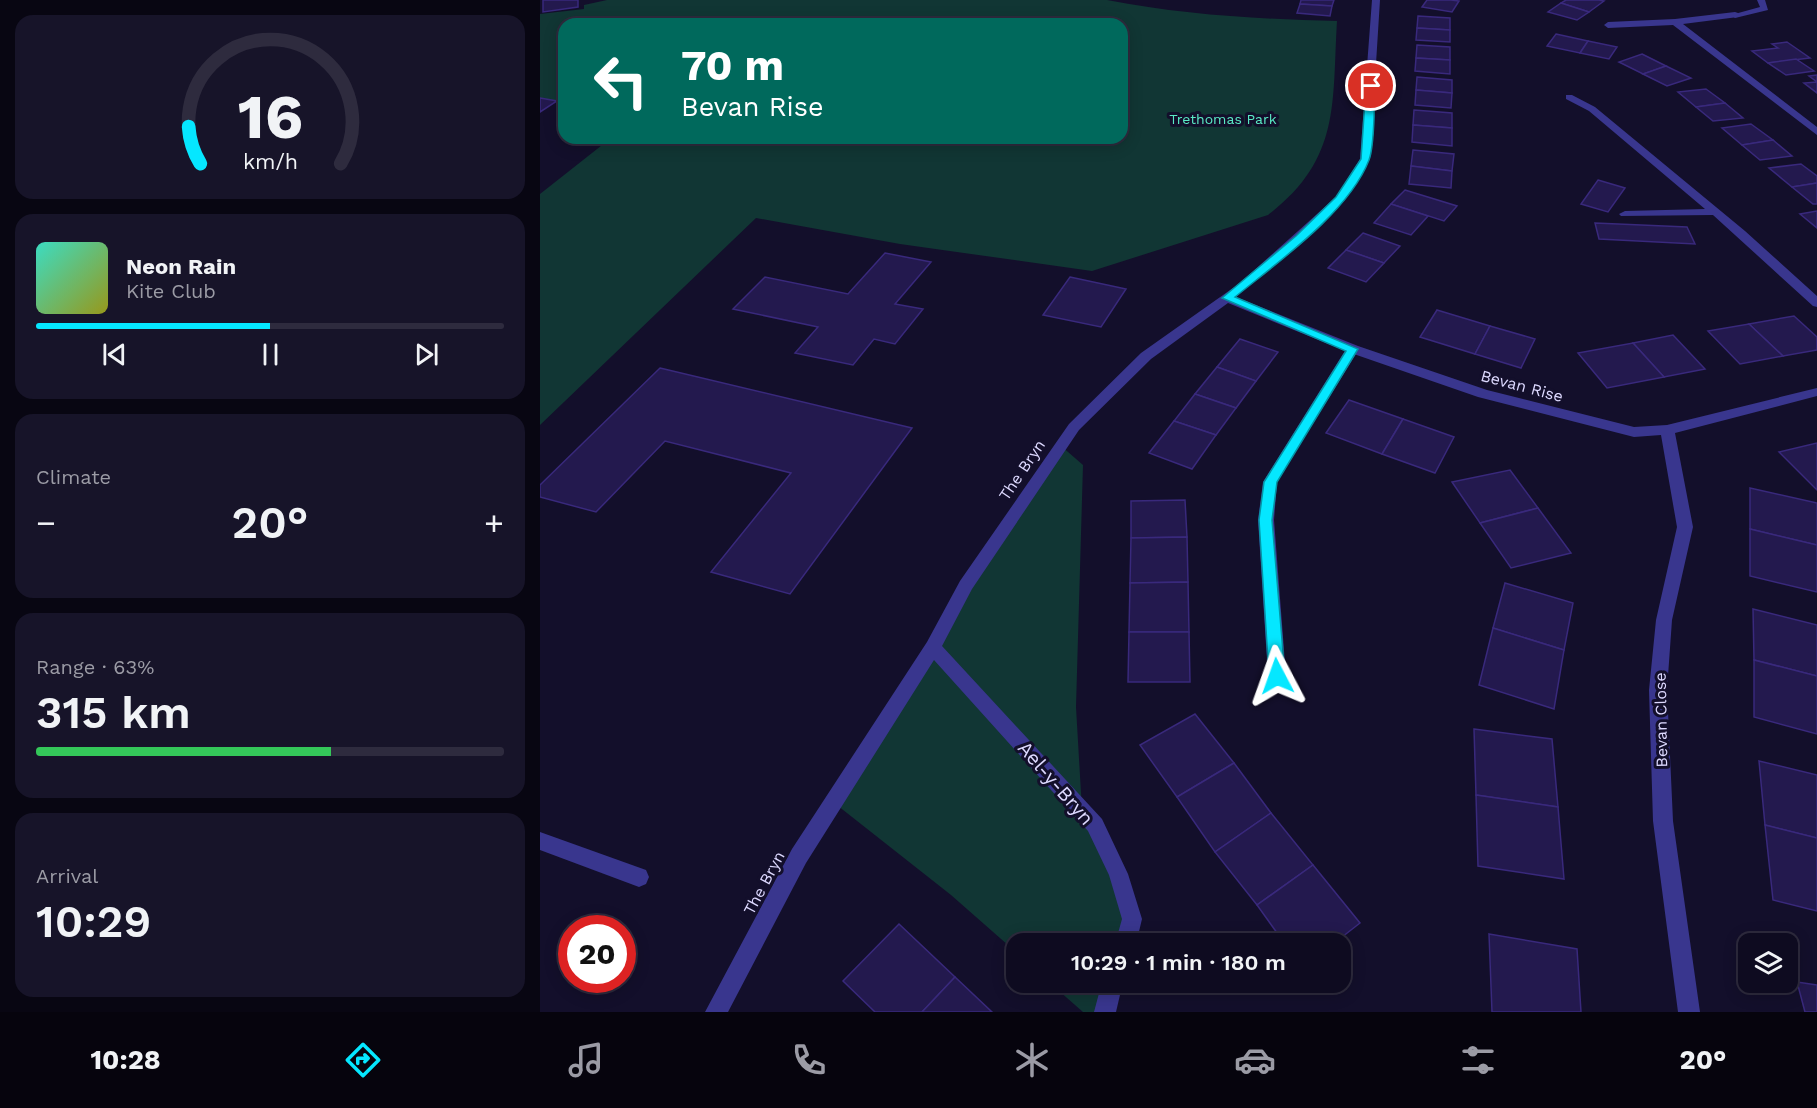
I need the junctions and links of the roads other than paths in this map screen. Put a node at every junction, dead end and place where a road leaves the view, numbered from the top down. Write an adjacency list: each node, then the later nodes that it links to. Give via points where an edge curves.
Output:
1 (1376, 0): 9 (street, The Bryn, via 1365,159 1340,199)
2 (1761, 0): 3 (street, via 1765,9)
3 (1675, 22): 4 (street); 6 (street)
4 (1608, 25)
5 (1569, 97): 7 (street, via 1592,109)
6 (1817, 132)
7 (1716, 212): 8 (street); 10 (street)
8 (1625, 214)
9 (1227, 298): 11 (street, Bevan Rise); 14 (street, The Bryn, via 1146,356 1074,427 966,585)
10 (1817, 303)
11 (1353, 349): 13 (street, Bevan Rise, via 1529,405 1634,432); 15 (street, via 1270,482 1266,520)
12 (1817, 392): 13 (street, Bevan Rise)
13 (1667, 430): 22 (street, Bevan Close, via 1685,527 1664,620 1658,690 1663,821)
14 (933, 647): 18 (street, Ael-y-Bryn, via 1095,825 1118,874 1132,919); 20 (street, The Bryn, via 800,856)
15 (1277, 676)
16 (540, 841): 17 (street)
17 (639, 877)
18 (1128, 933)
19 (1110, 993): 21 (street)
20 (716, 1012)
21 (1105, 1012)
22 (1689, 1012)

